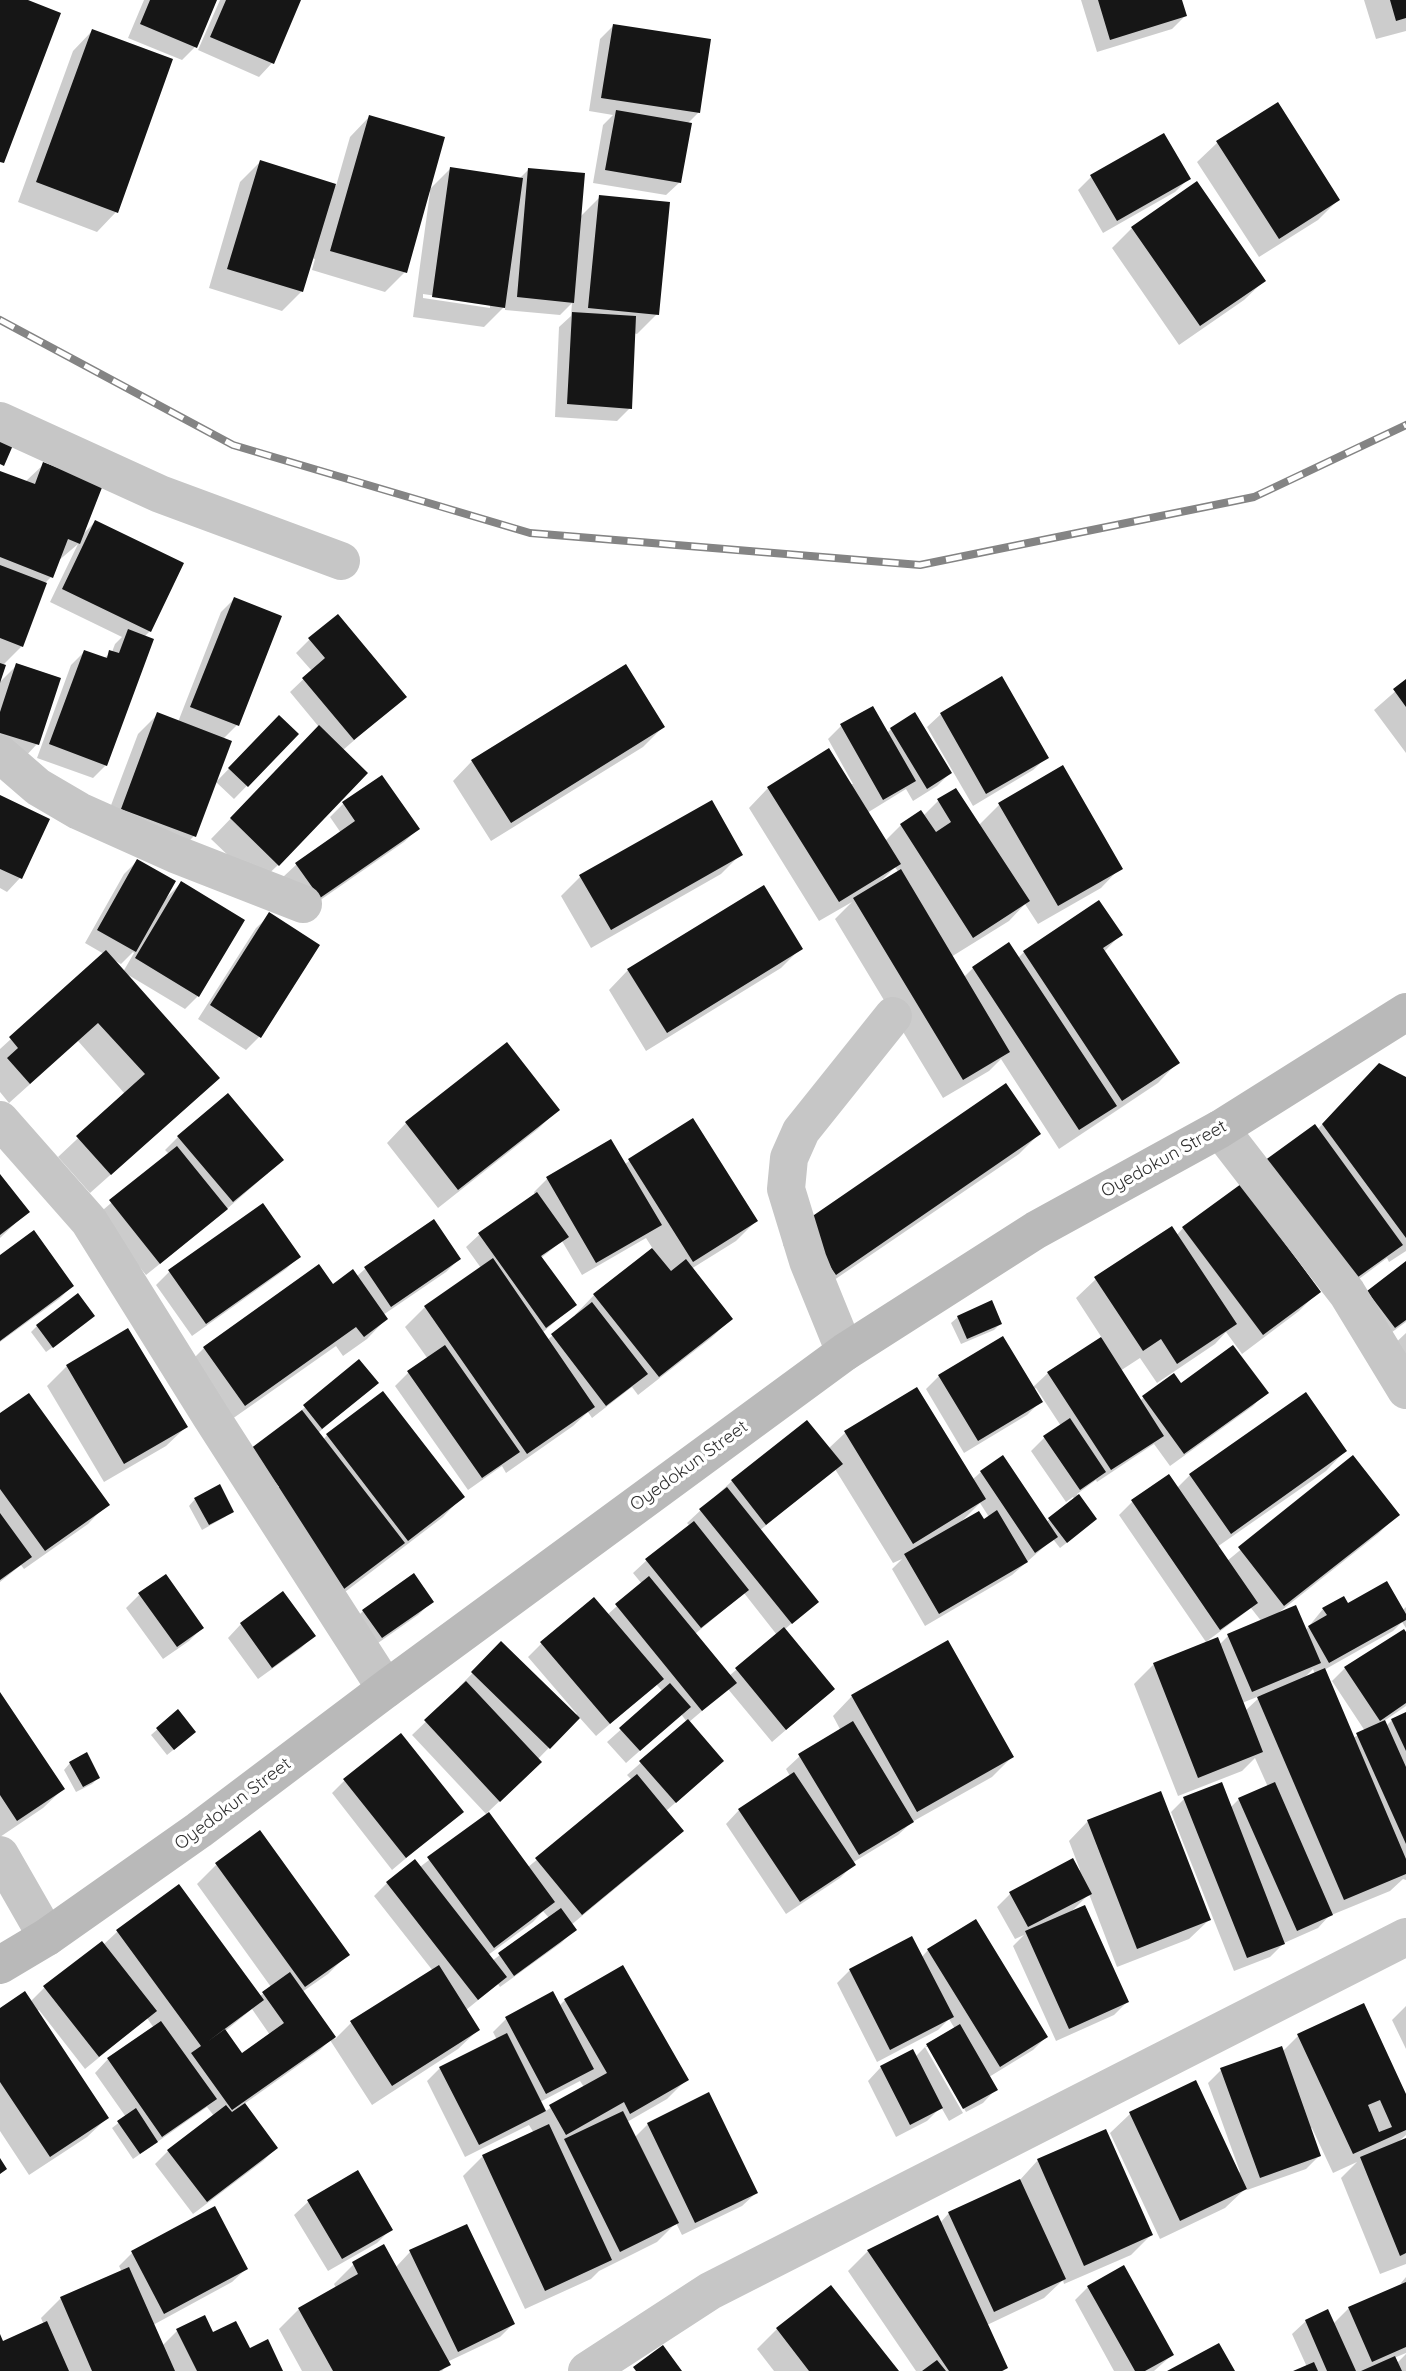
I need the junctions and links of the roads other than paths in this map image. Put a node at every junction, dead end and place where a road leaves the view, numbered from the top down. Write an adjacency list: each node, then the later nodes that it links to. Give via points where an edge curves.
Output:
1 (0, 421): 2 (street, via 160,494)
2 (341, 561)
3 (0, 754): 4 (street, via 38,787 79,811)
4 (303, 904)
5 (1406, 1012): 8 (street, Oyedokun Street)
6 (893, 1016): 9 (street, via 801,1131 789,1158 786,1189 808,1261)
7 (0, 1121): 11 (street, via 89,1221)
8 (1220, 1129): 9 (street, Oyedokun Street, via 1036,1230); 10 (street, via 1347,1293)
9 (845, 1352): 11 (street, Oyedokun Street)
10 (1406, 1390)
11 (386, 1689): 13 (street, Oyedokun Street)
12 (0, 1855): 13 (street)
13 (47, 1937): 15 (street, Oyedokun Street)
14 (1406, 1937): 16 (street, via 710,2291)
15 (0, 1965)
16 (587, 2371)

